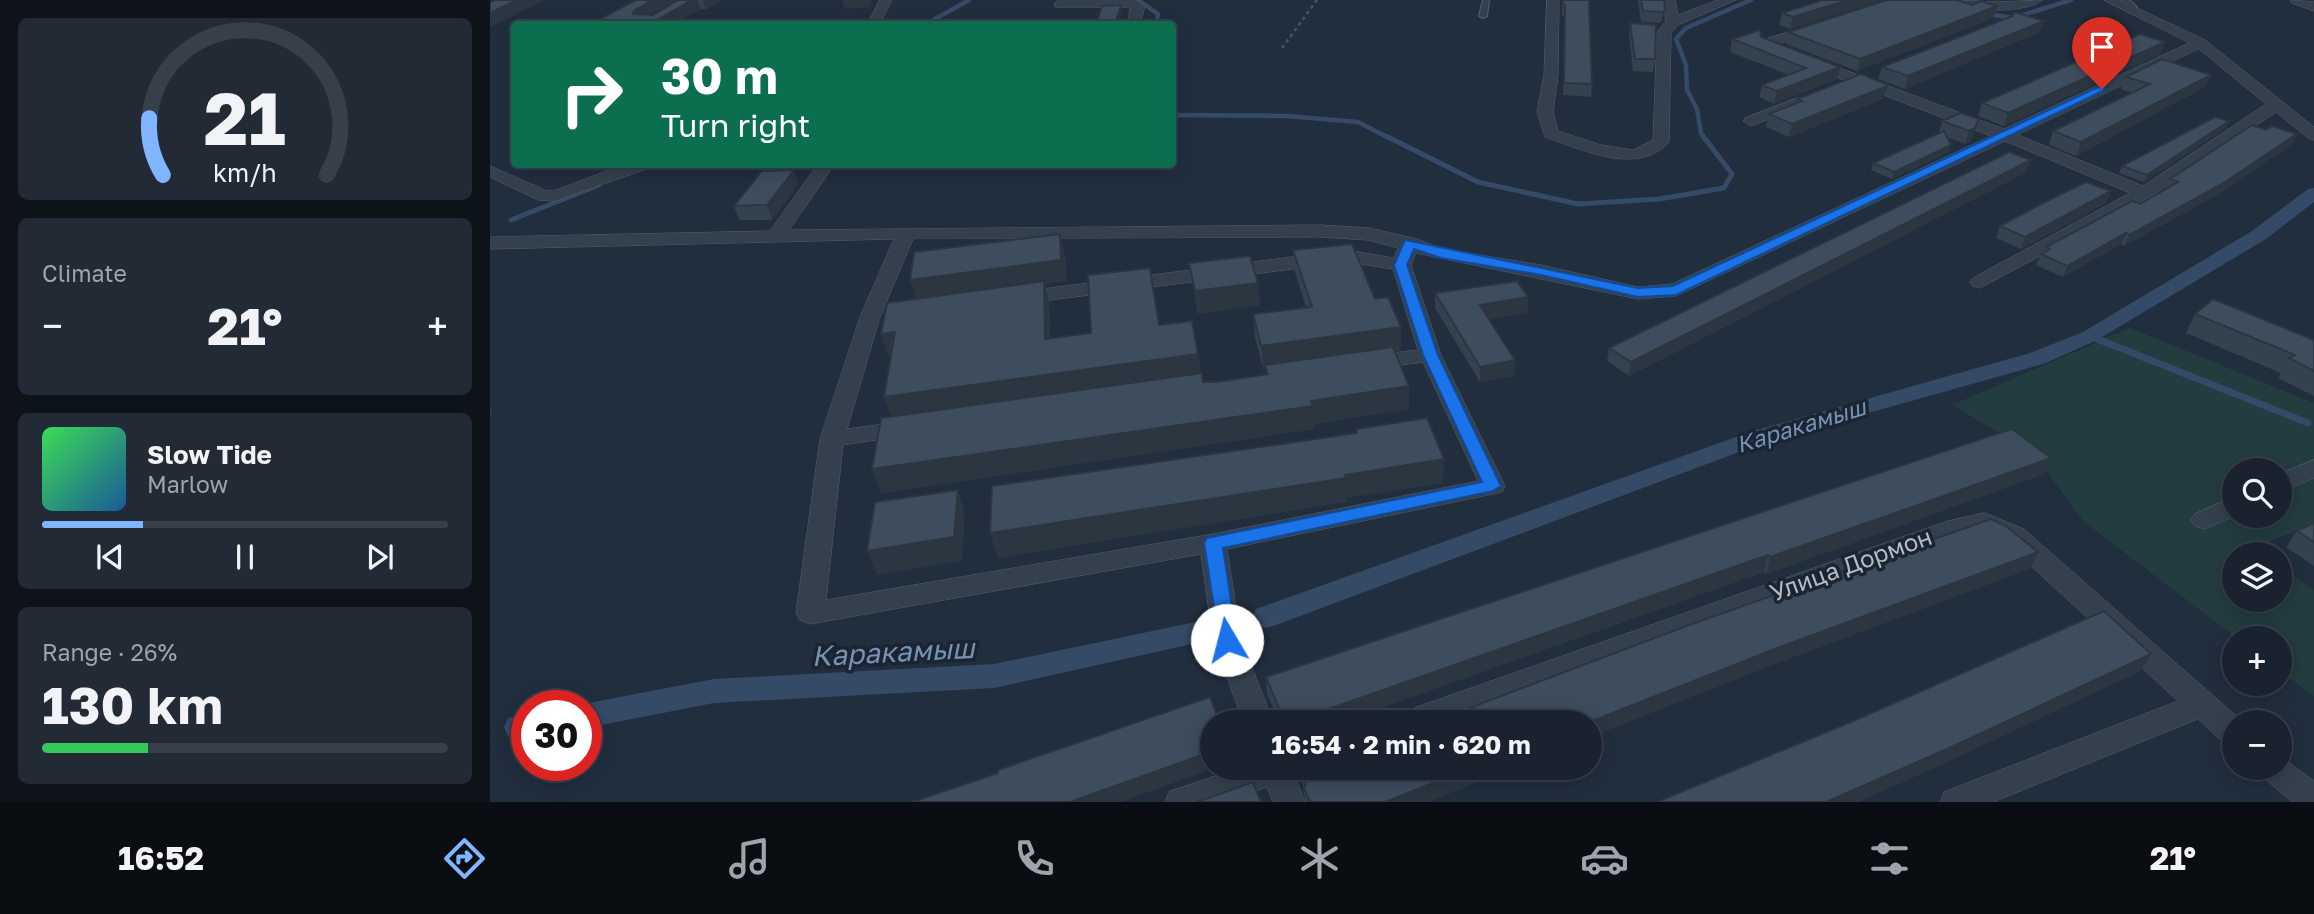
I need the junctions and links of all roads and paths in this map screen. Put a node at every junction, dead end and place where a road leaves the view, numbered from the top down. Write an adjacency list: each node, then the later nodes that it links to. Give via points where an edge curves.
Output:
1 (886, 0): 15 (street)
2 (1317, 0): 20 (path)
3 (1486, 0): 14 (lane)
4 (1553, 0): 17 (street, via 1545,112 1551,134 1599,150 1635,155 1661,142 1664,32)
5 (1669, 0): 17 (street)
6 (1730, 0): 17 (street)
7 (1960, 0): 8 (street, via 1982,7)
8 (2037, 0)
9 (2110, 0): 12 (street)
10 (2297, 0): 13 (street)
11 (1060, 4): 16 (street, via 1137,4)
12 (2127, 4): 19 (street)
13 (2314, 6)
14 (1483, 16)
15 (876, 21)
16 (1135, 21)
17 (1673, 22)
18 (1828, 24): 22 (street, via 1765,44)
19 (2200, 43): 25 (street); 27 (street)
20 (1282, 48)
21 (1881, 70): 22 (street)
22 (1857, 79): 23 (street); 27 (street)
23 (1833, 89)
24 (1810, 98): 26 (street)
25 (2274, 106): 28 (street); 32 (street)
26 (1751, 121)
27 (2004, 135): 32 (street); 36 (street, via 1676,290 1638,293 1441,254)
28 (2314, 135)
29 (632, 168): 31 (street, via 555,196 544,196)
30 (824, 168): 34 (street)
31 (490, 171)
32 (2144, 193): 37 (street)
33 (906, 233): 34 (street); 36 (street, via 1320,231 1369,234); 40 (street)
34 (775, 237): 35 (street)
35 (490, 243)
36 (1405, 254): 38 (street, via 1347,256); 41 (street)
37 (1980, 282)
38 (1006, 299)
39 (897, 313): 40 (street)
40 (870, 317): 44 (street)
41 (1430, 355): 42 (street); 49 (street, via 1493,486)
42 (1349, 366)
43 (927, 425): 44 (street)
44 (832, 439): 49 (street, via 810,613)
45 (2314, 468): 46 (street)
46 (2292, 478)
47 (2222, 511): 48 (street)
48 (2204, 520)
49 (1213, 543): 51 (street, via 1227,640)
50 (2201, 705): 52 (street, Улица Дормон, via 2015,536 1985,522 1957,527); 53 (street, Улица Дормон); 60 (street)
51 (1254, 710)
52 (1444, 710)
53 (2222, 723)
54 (1246, 780): 58 (street)
55 (1282, 780): 59 (street)
56 (2289, 780): 57 (street)
57 (2314, 801)
58 (1181, 802)
59 (1289, 802)
60 (1956, 802)

